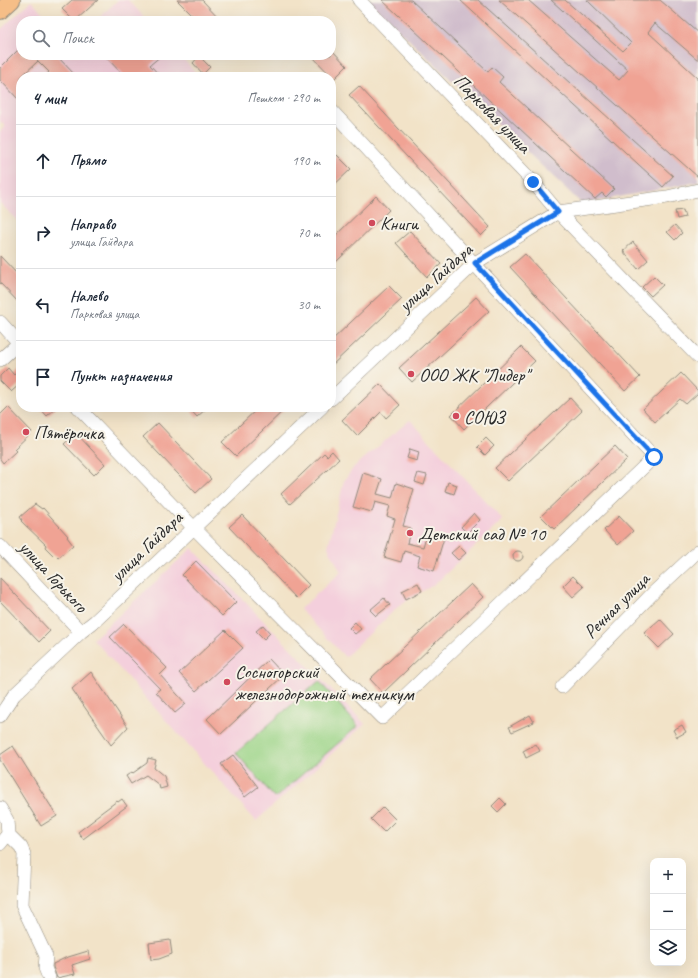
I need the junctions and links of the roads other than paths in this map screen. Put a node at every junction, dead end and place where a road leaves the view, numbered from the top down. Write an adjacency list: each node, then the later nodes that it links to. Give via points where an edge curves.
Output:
1 (12, 0): 3 (main road)
2 (359, 0): 6 (street, Парковая улица, via 533,182)
3 (0, 11)
4 (336, 115): 7 (street)
5 (698, 190): 6 (street, улица Гайдара, via 667,197)
6 (558, 212): 7 (street, улица Гайдара); 11 (street, Парковая улица)
7 (475, 263): 13 (street, улица Гайдара); 16 (street, via 654,457 382,718)
8 (0, 322): 9 (street)
9 (16, 339)
10 (16, 346): 12 (street)
11 (698, 357)
12 (0, 360)
13 (336, 394)
14 (83, 412): 16 (street)
15 (317, 412): 16 (street, улица Гайдара)
16 (193, 527): 19 (street, улица Гайдара)
17 (0, 546): 19 (street, улица Горького)
18 (698, 551): 20 (street, Речная улица, via 653,593)
19 (81, 632): 21 (street, улица Гайдара, via 14,694)
20 (562, 687)
21 (0, 716)
22 (0, 808): 23 (street, via 7,820)
23 (4, 839): 24 (street, via 21,847 24,854 22,905 46,956 45,968)
24 (49, 978)

